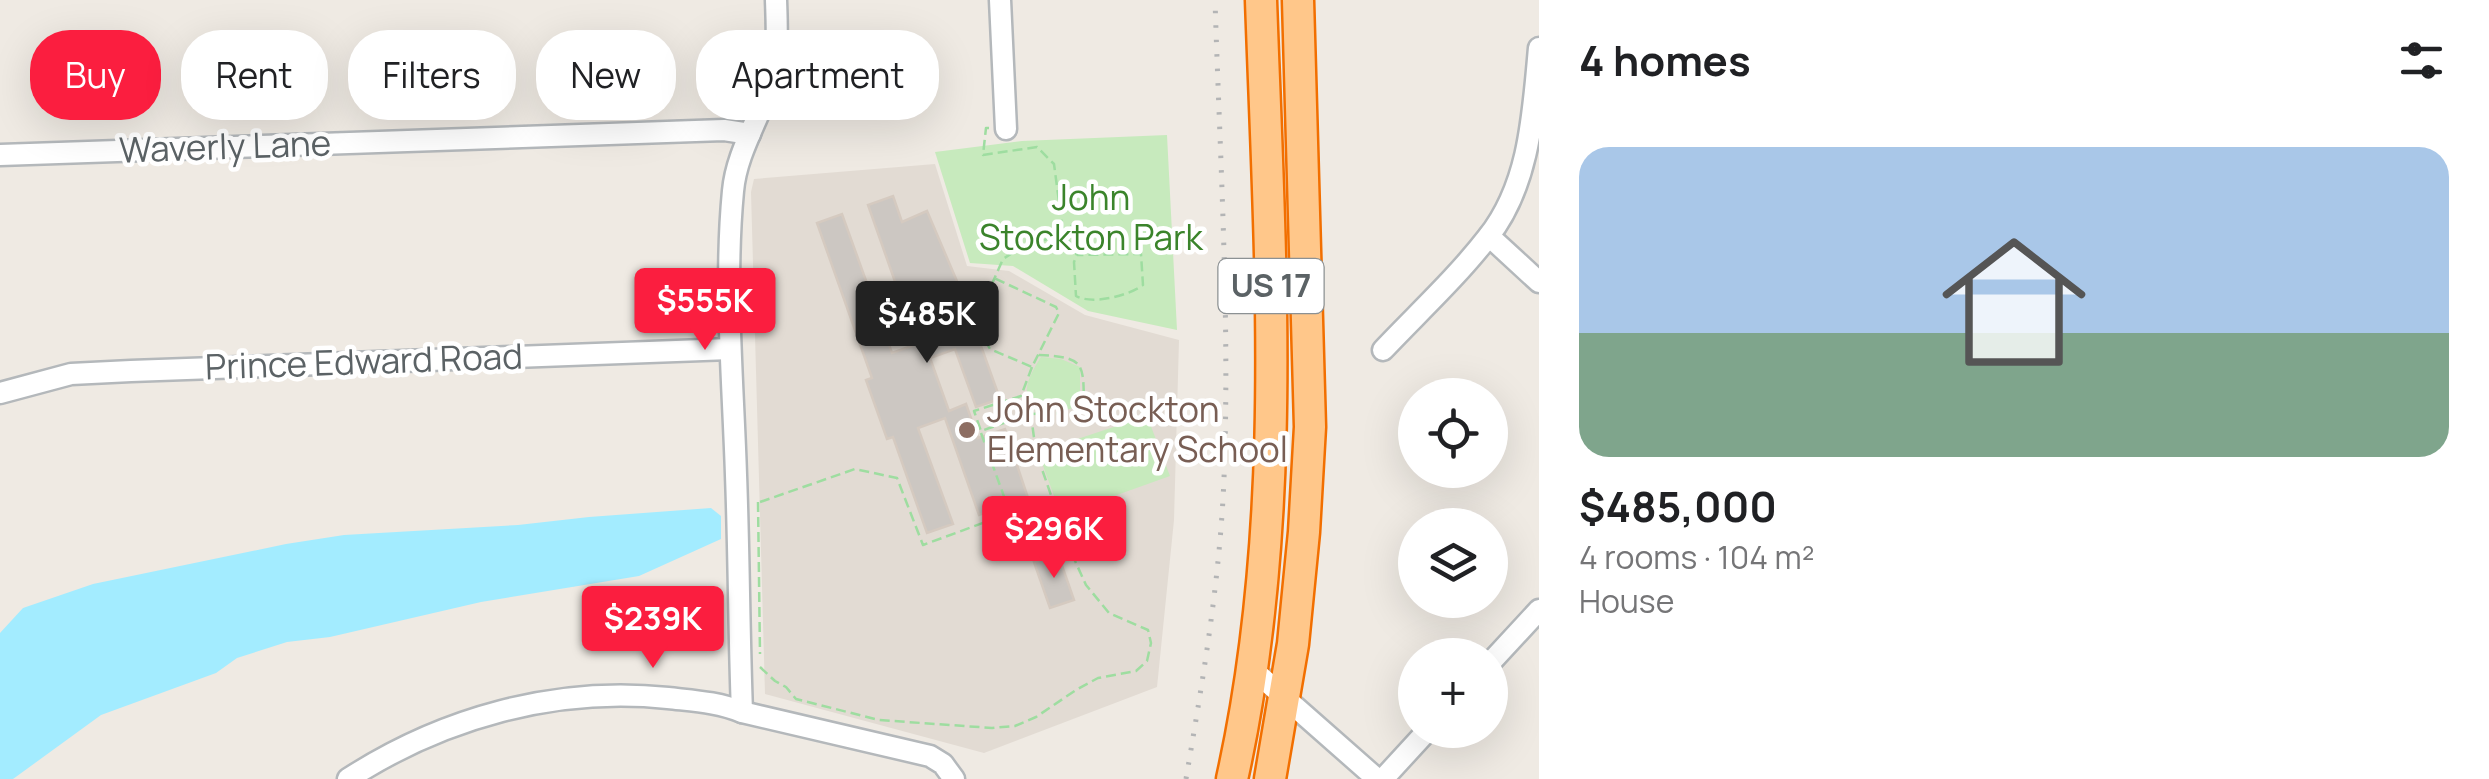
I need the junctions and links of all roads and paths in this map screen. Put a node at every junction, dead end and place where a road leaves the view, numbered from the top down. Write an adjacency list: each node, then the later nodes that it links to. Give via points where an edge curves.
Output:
1 (776, 0): 7 (street, via 773,74)
2 (1000, 0): 6 (street)
3 (1261, 0): 30 (highway, US 17, via 1272,385)
4 (1298, 0): 31 (highway, US 17, via 1310,427)
5 (1539, 48): 11 (street, via 1522,166)
6 (1006, 129): 10 (path, via 986,128 983,155 1038,147 1054,164)
7 (750, 134): 8 (street, Waverly Lane); 17 (street, via 733,185)
8 (0, 154)
9 (1080, 222): 10 (path)
10 (1063, 232): 12 (path); 13 (path, via 1003,258)
11 (1489, 236): 14 (street); 18 (street)
12 (1077, 255): 12 (path, via 1076,296 1082,300 1143,285 1141,254)
13 (994, 278): 15 (path, via 977,318); 19 (path, via 1059,309)
14 (1539, 282)
15 (980, 326)
16 (985, 340): 20 (path, via 990,349)
17 (730, 350): 21 (street, Prince Edward Road, via 101,372); 32 (street)
18 (1384, 350)
19 (1038, 355): 20 (path); 22 (path, via 1082,367 1084,408)
20 (1032, 367): 23 (path, via 1021,396 974,411)
21 (0, 392)
22 (1023, 416): 23 (path); 26 (path, via 1032,422)
23 (981, 431): 24 (path)
24 (1010, 514): 27 (path, via 1026,550); 27 (path, via 923,545 897,478 855,469 758,502 760,669 796,699 879,720 1015,726 1098,678 1136,671 1147,661 1148,630 1108,612 1086,585)
25 (1065, 514): 27 (path)
26 (1059, 518)
27 (1066, 539)
28 (1539, 610): 29 (street)
29 (1508, 644)
30 (1251, 668): 31 (street); 36 (highway, US 17)
31 (1285, 698): 37 (highway, US 17); 38 (street)
32 (742, 712): 34 (street, via 930,756); 35 (street, via 641,695 527,704 420,740)
33 (1410, 748): 38 (street)
34 (954, 777)
35 (348, 779)
36 (1232, 779)
37 (1270, 779)
38 (1380, 779)

